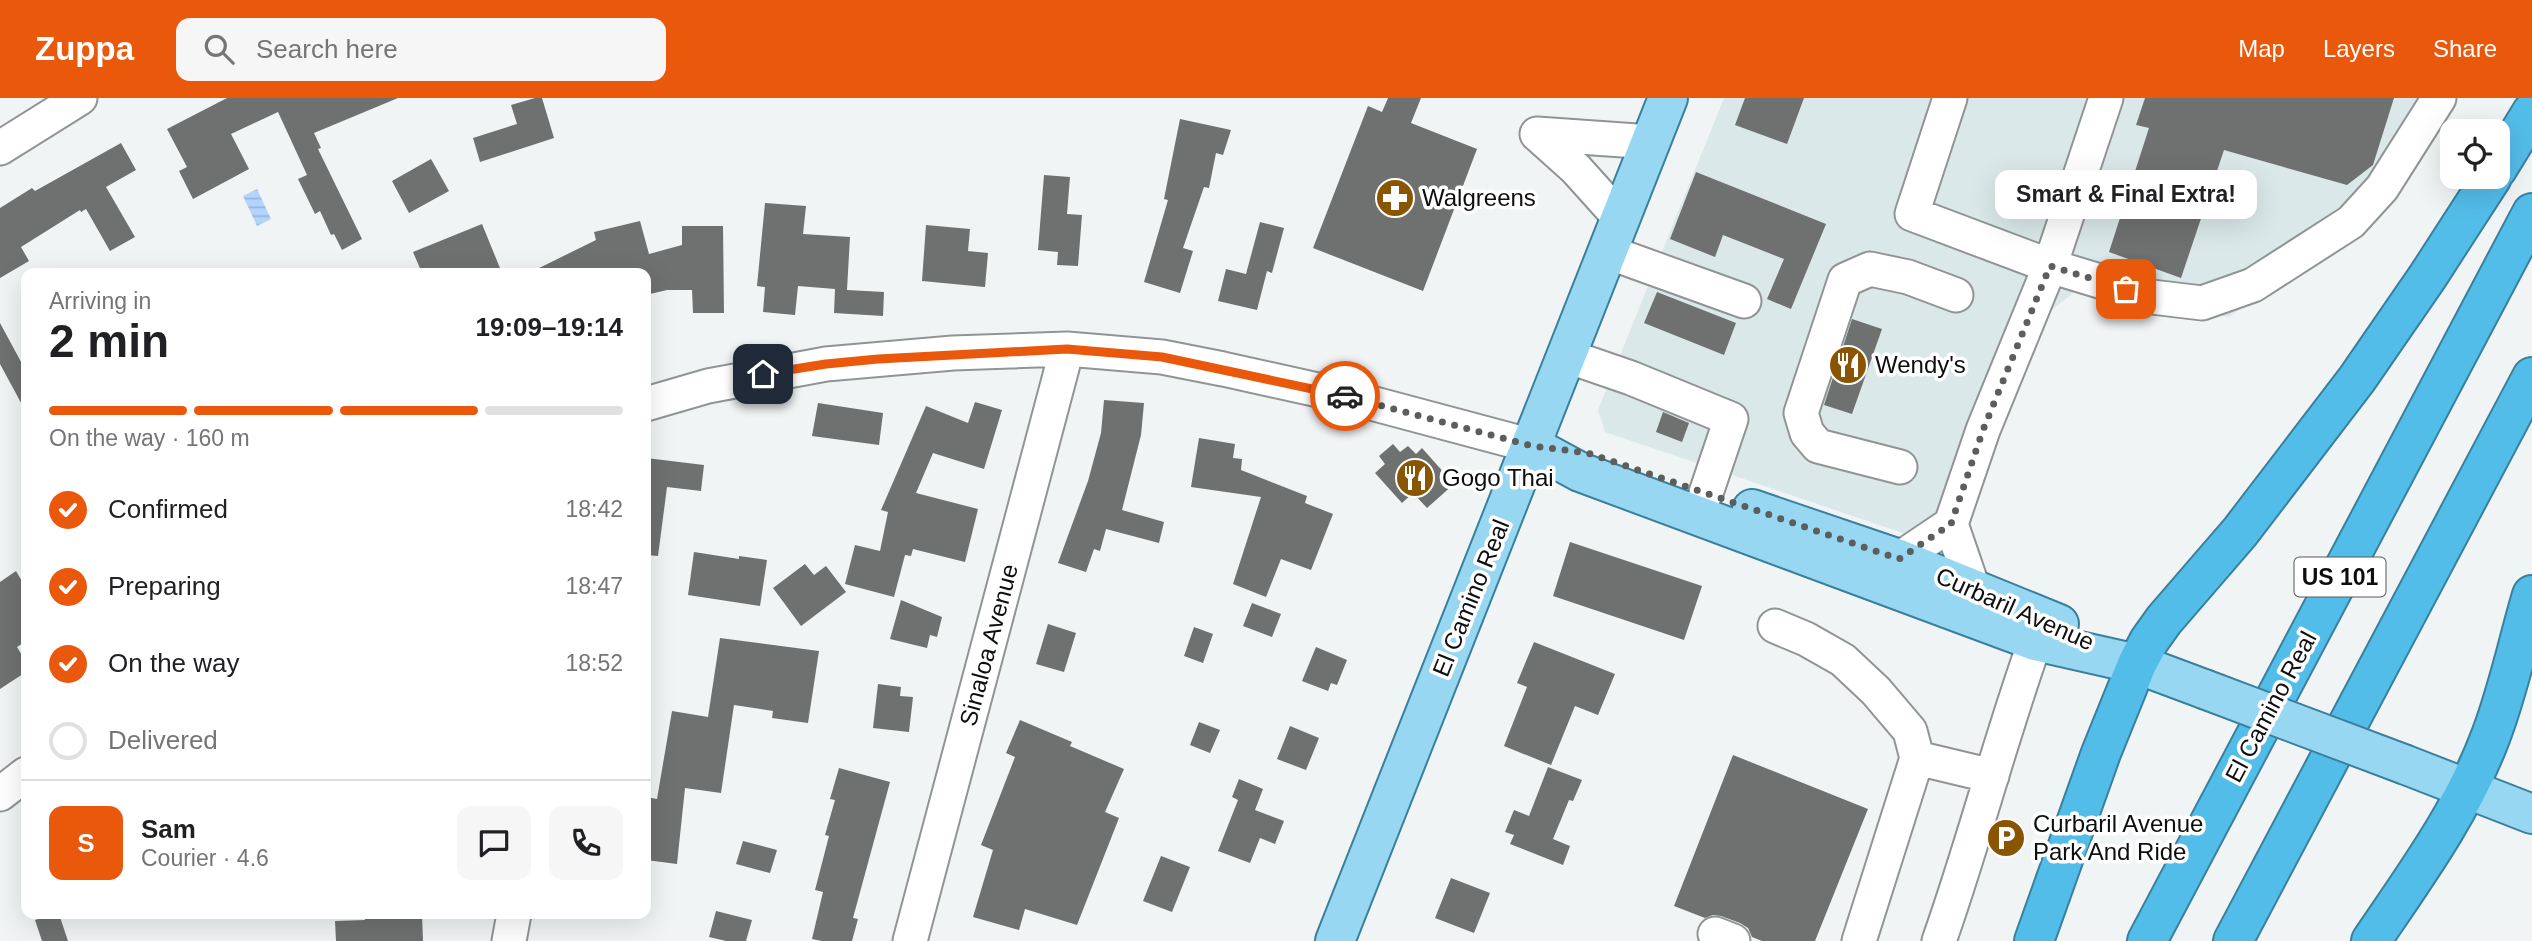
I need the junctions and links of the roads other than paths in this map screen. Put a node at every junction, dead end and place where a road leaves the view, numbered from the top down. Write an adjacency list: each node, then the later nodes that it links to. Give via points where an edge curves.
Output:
1 (80, 98): 8 (street)
2 (1668, 98): 7 (main road, El Camino Real)
3 (1950, 98): 13 (street, via 1912,214)
4 (2106, 98): 13 (street)
5 (2439, 98): 13 (street, via 2382,188 2351,222 2253,285 2202,303 2152,297)
6 (2532, 112): 9 (highway)
7 (1651, 142): 12 (main road, El Camino Real); 12 (street, via 1537,134 1576,169)
8 (0, 148)
9 (2510, 148)
10 (2484, 189): 29 (highway, via 2357,379 2240,533 2164,620)
11 (2532, 213): 43 (highway, El Camino Real / US 101)
12 (1615, 235): 15 (street); 17 (main road, El Camino Real)
13 (2050, 266): 23 (street, via 1983,430)
14 (1956, 295): 21 (street, via 1870,268 1845,280 1801,413 1807,433 1818,446)
15 (1744, 301)
16 (1067, 349): 19 (street, Curbaril Avenue, via 826,364 708,386); 20 (street, Curbaril Avenue, via 1162,357 1223,369); 38 (street, Sinaloa Avenue)
17 (1567, 356): 20 (main road, El Camino Real); 22 (street, via 1731,419)
18 (2532, 377): 44 (highway, US 101)
19 (651, 403)
20 (1532, 446): 22 (main road, Curbaril Avenue, via 1588,453); 28 (main road, Curbaril Avenue, via 1580,472); 39 (main road, El Camino Real)
21 (1900, 467)
22 (1706, 493): 24 (main road, Curbaril Avenue)
23 (1951, 524): 24 (street); 25 (street)
24 (1899, 559): 25 (main road, Curbaril Avenue)
25 (1973, 588): 28 (main road, Curbaril Avenue)
26 (2532, 595): 33 (highway, via 2491,737)
27 (1775, 626): 30 (street, via 1843,660 1910,731)
28 (2039, 629): 29 (main road, Curbaril Avenue); 31 (street)
29 (2137, 664): 33 (main road, Curbaril Avenue, bridge); 42 (highway)
30 (1917, 758): 31 (street); 40 (street)
31 (1992, 776): 41 (street)
32 (21, 778): 34 (street)
33 (2467, 790): 35 (main road, Curbaril Avenue); 45 (highway)
34 (0, 794)
35 (2532, 814)
36 (512, 919): 37 (street)
37 (509, 941)
38 (910, 941)
39 (1335, 941)
40 (1859, 941)
41 (1939, 941)
42 (2034, 941)
43 (2147, 941)
44 (2233, 941)
45 (2371, 941)

